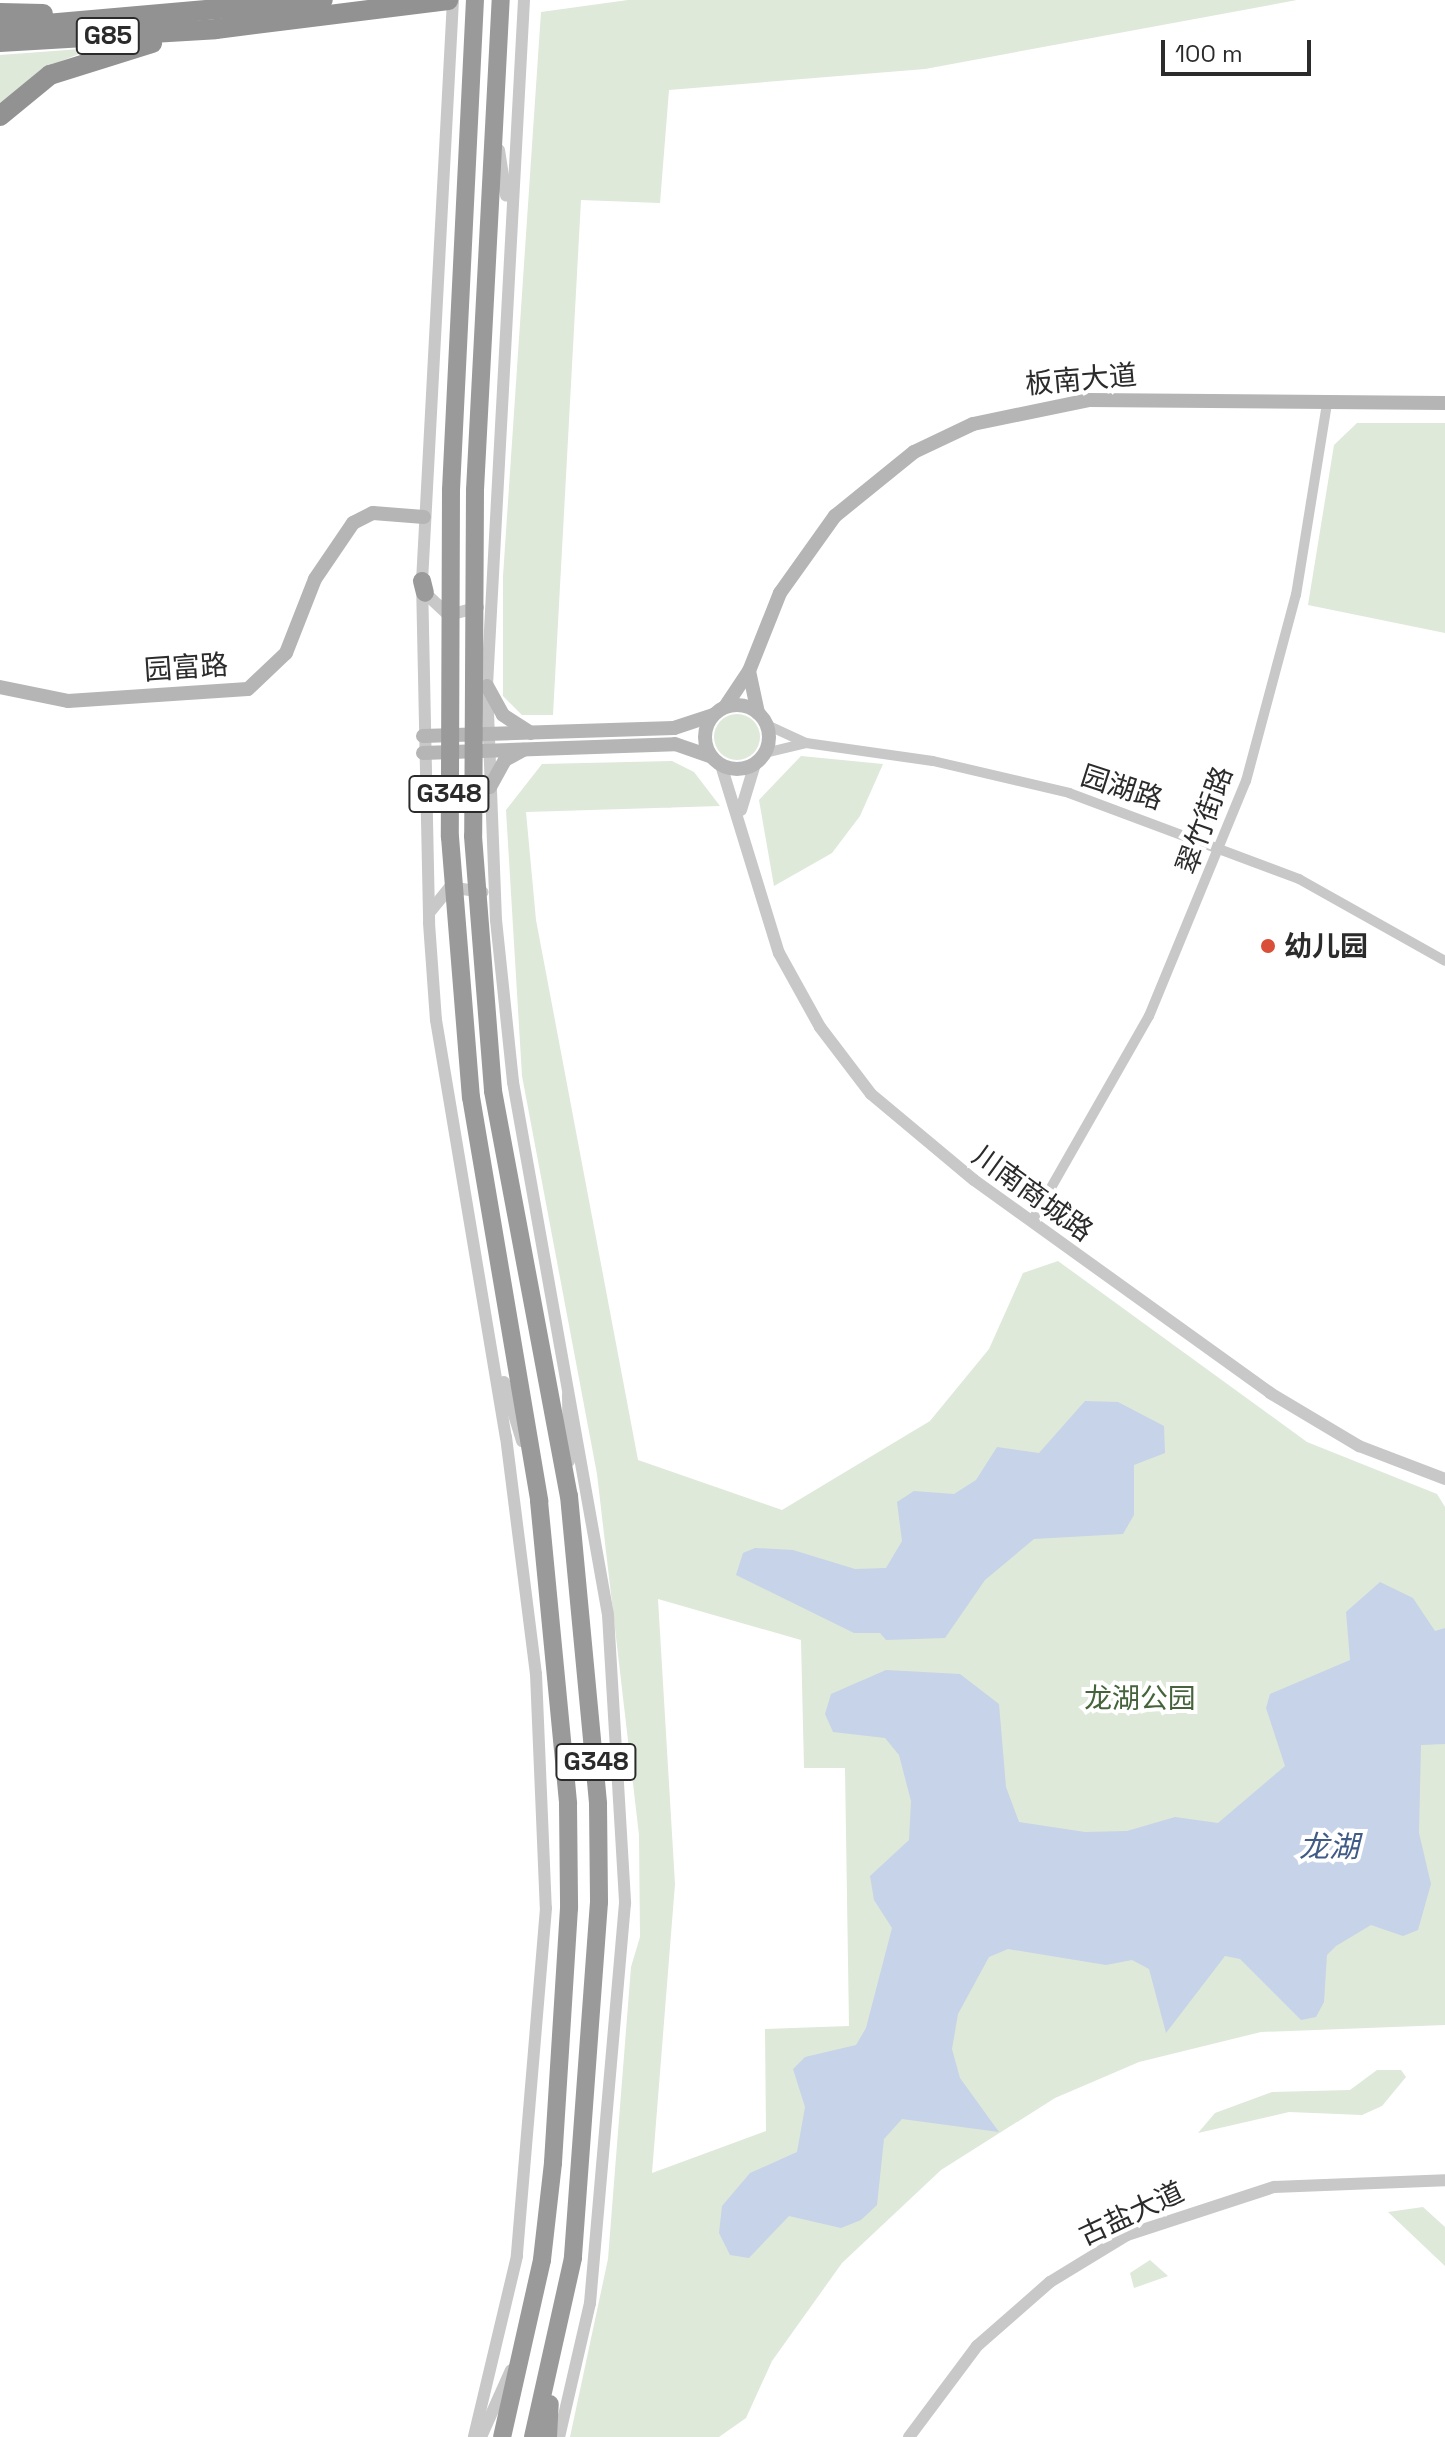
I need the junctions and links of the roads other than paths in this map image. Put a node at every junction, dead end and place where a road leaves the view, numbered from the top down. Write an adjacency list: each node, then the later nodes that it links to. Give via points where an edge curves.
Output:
1 (323, 0): 7 (highway, G85)
2 (450, 0): 9 (highway, G85); 15 (street)
3 (475, 0): 13 (highway, G348)
4 (501, 0): 12 (highway, G348)
5 (524, 0): 14 (street)
6 (0, 13): 7 (highway)
7 (175, 17): 8 (highway, G85)
8 (0, 28)
9 (216, 29): 10 (highway, G85); 11 (highway, via 98,54 50,75)
10 (0, 42)
11 (0, 116)
12 (498, 143): 14 (street); 44 (highway, G348, bridge, via 475,490 473,836 493,1091)
13 (468, 180): 15 (street); 45 (highway, G348, bridge, via 451,490 450,837 471,1097)
14 (509, 218): 19 (street)
15 (443, 270): 18 (street)
16 (1327, 403): 17 (main road, 板南大道); 21 (main road, 板南大道, via 1051,403 948,435 891,468 835,516 780,593); 36 (street, 翠竹街路, via 1278,671)
17 (1445, 403)
18 (424, 517): 20 (street); 23 (main road, 园富路, via 373,513 353,523 315,579 286,653 248,689 68,701)
19 (491, 586): 20 (street, via 480,606 460,616 438,610); 22 (street)
20 (423, 587): 27 (street)
21 (749, 671): 24 (main road, 板南大道); 25 (main road)
22 (487, 686): 26 (main road, via 503,715); 28 (street)
23 (0, 687)
24 (719, 711): 25 (main road); 26 (main road, via 674,728); 33 (main road, via 705,735)
25 (762, 719): 29 (street); 32 (main road)
26 (531, 733): 28 (main road)
27 (423, 736): 28 (main road); 31 (street)
28 (488, 742): 30 (main road); 31 (main road); 34 (street)
29 (806, 743): 32 (street); 36 (street, 园湖路, via 933,761 1069,793)
30 (524, 749): 33 (main road, via 675,744); 34 (main road, via 505,760)
31 (423, 753): 38 (street)
32 (760, 759): 33 (main road); 35 (street)
33 (716, 760): 35 (street)
34 (490, 787): 37 (street)
35 (741, 813): 40 (street, 川南商城路, via 751,874 779,953 842,1060 901,1123)
36 (1222, 846): 39 (street, 园湖路); 40 (street, 翠竹街路, via 1121,1071)
37 (496, 920): 38 (street, via 489,899 461,885 433,902); 42 (street, via 513,1082)
38 (429, 923): 41 (street, via 436,1020)
39 (1445, 961)
40 (1032, 1221): 43 (street, 川南商城路, via 1316,1423)
41 (491, 1337): 45 (street); 49 (street, via 536,1674 546,1908 517,2256)
42 (567, 1359): 44 (street); 54 (street, via 612,1651 625,1903 592,2287)
43 (1445, 1479)
44 (569, 1496): 48 (highway, G348, via 590,1666 599,1902 573,2258)
45 (539, 1501): 47 (highway, G348, via 560,1672 569,1908 542,2260)
46 (1445, 2180): 55 (street, 古盐大道, via 1274,2187 1127,2235 1050,2282 986,2338)
47 (521, 2349): 50 (street); 51 (highway, G348)
48 (553, 2353): 52 (highway, G348); 53 (highway)
49 (474, 2437)
50 (481, 2437)
51 (502, 2437)
52 (533, 2437)
53 (548, 2437)
54 (559, 2437)
55 (909, 2437)

